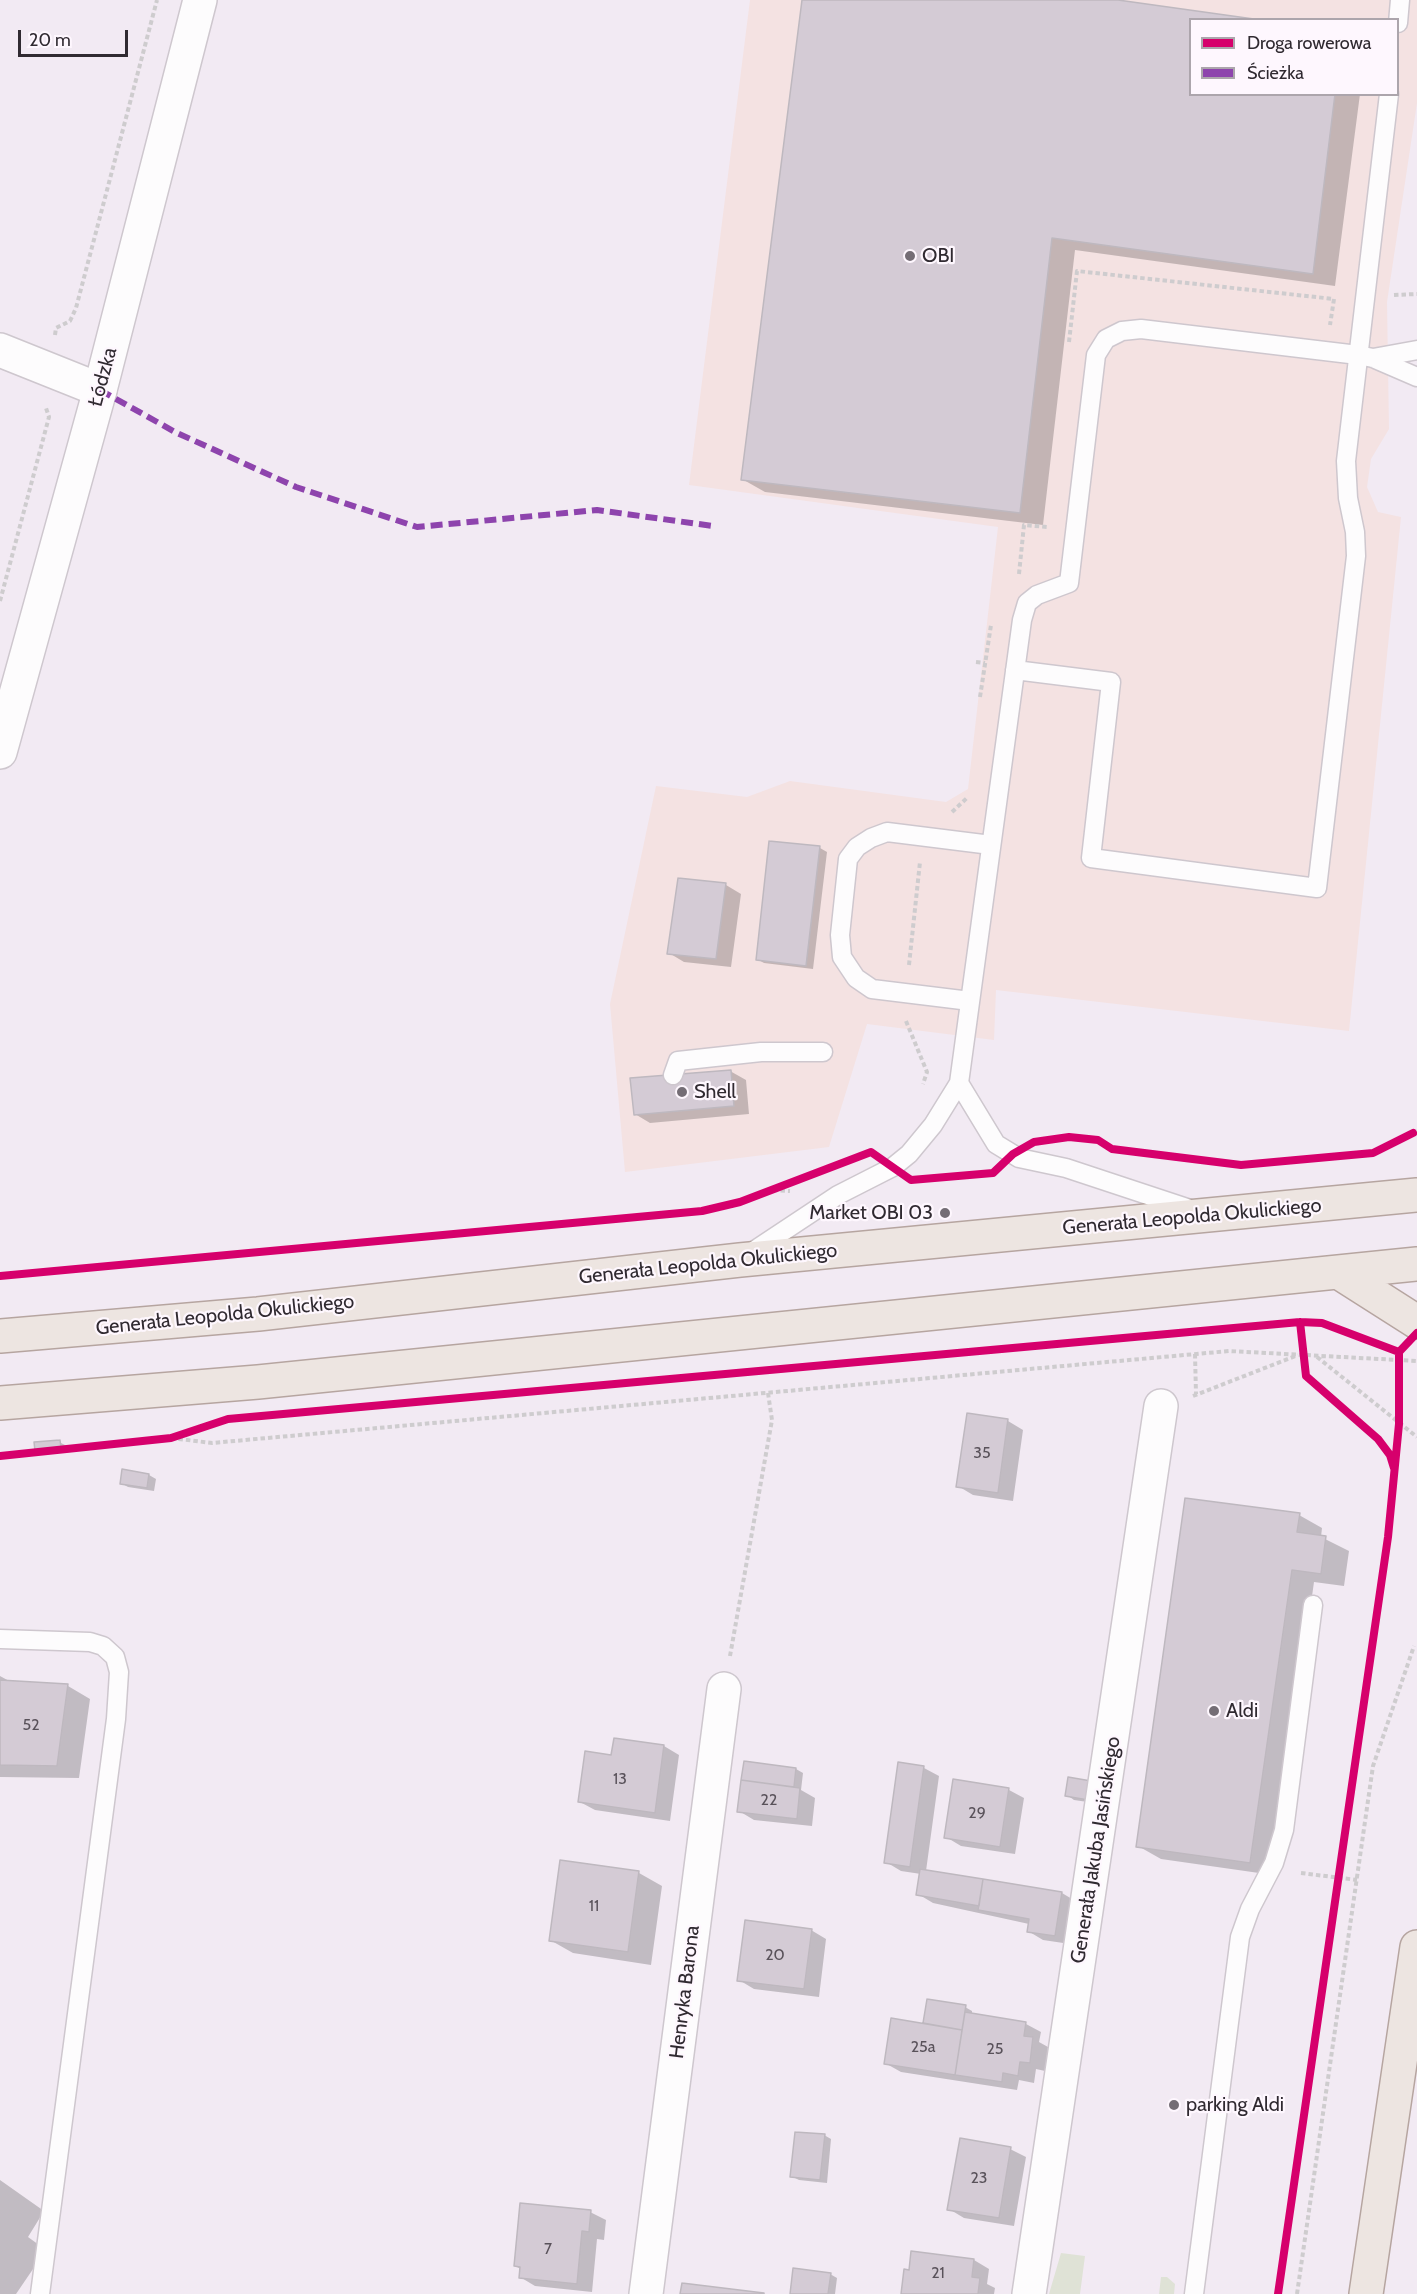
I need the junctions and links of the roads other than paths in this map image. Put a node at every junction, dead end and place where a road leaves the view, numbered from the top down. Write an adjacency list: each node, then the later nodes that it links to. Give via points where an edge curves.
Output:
1 (200, 0): 9 (street, Łódzka)
2 (1400, 0): 3 (lane)
3 (1398, 18)
4 (1389, 96): 7 (lane)
5 (0, 350): 9 (street)
6 (1417, 350): 7 (lane)
7 (1366, 357): 8 (lane); 10 (lane, via 1141,329 1122,331 1106,339 1096,355 1069,583 1027,603); 10 (lane, via 1346,462 1356,556 1317,888 1091,858 1111,682)
8 (1417, 377)
9 (100, 390): 11 (street, Łódzka)
10 (1015, 670): 12 (lane)
11 (0, 752)
12 (991, 845): 13 (lane); 13 (lane, via 887,832 871,838 848,859 840,935 842,957 856,978 872,989)
13 (970, 1002): 16 (lane)
14 (823, 1052): 15 (lane, via 761,1052 678,1061)
15 (673, 1075)
16 (959, 1083): 18 (lane, via 996,1144 1019,1158 1066,1168); 19 (lane, via 933,1125 893,1167 838,1195)
17 (1417, 1196): 18 (main road, Generała Leopolda Okulickiego)
18 (1209, 1215): 19 (main road, Generała Leopolda Okulickiego)
19 (740, 1260): 23 (main road, Generała Leopolda Okulickiego, via 258,1314)
20 (1417, 1264): 21 (main road)
21 (1340, 1274): 22 (main road); 24 (main road, via 258,1382)
22 (1417, 1322)
23 (0, 1336)
24 (0, 1404)
25 (1161, 1406): 32 (street, Generała Jakuba Jasińskiego)
26 (1313, 1605): 33 (lane, via 1284,1830 1274,1863 1240,1937)
27 (0, 1639): 30 (lane, via 90,1642 104,1646 116,1657 119,1672)
28 (724, 1689): 31 (street, Henryka Barona)
29 (1417, 1947): 34 (main road)
30 (40, 2294)
31 (646, 2294)
32 (1029, 2294)
33 (1194, 2294)
34 (1366, 2294)

